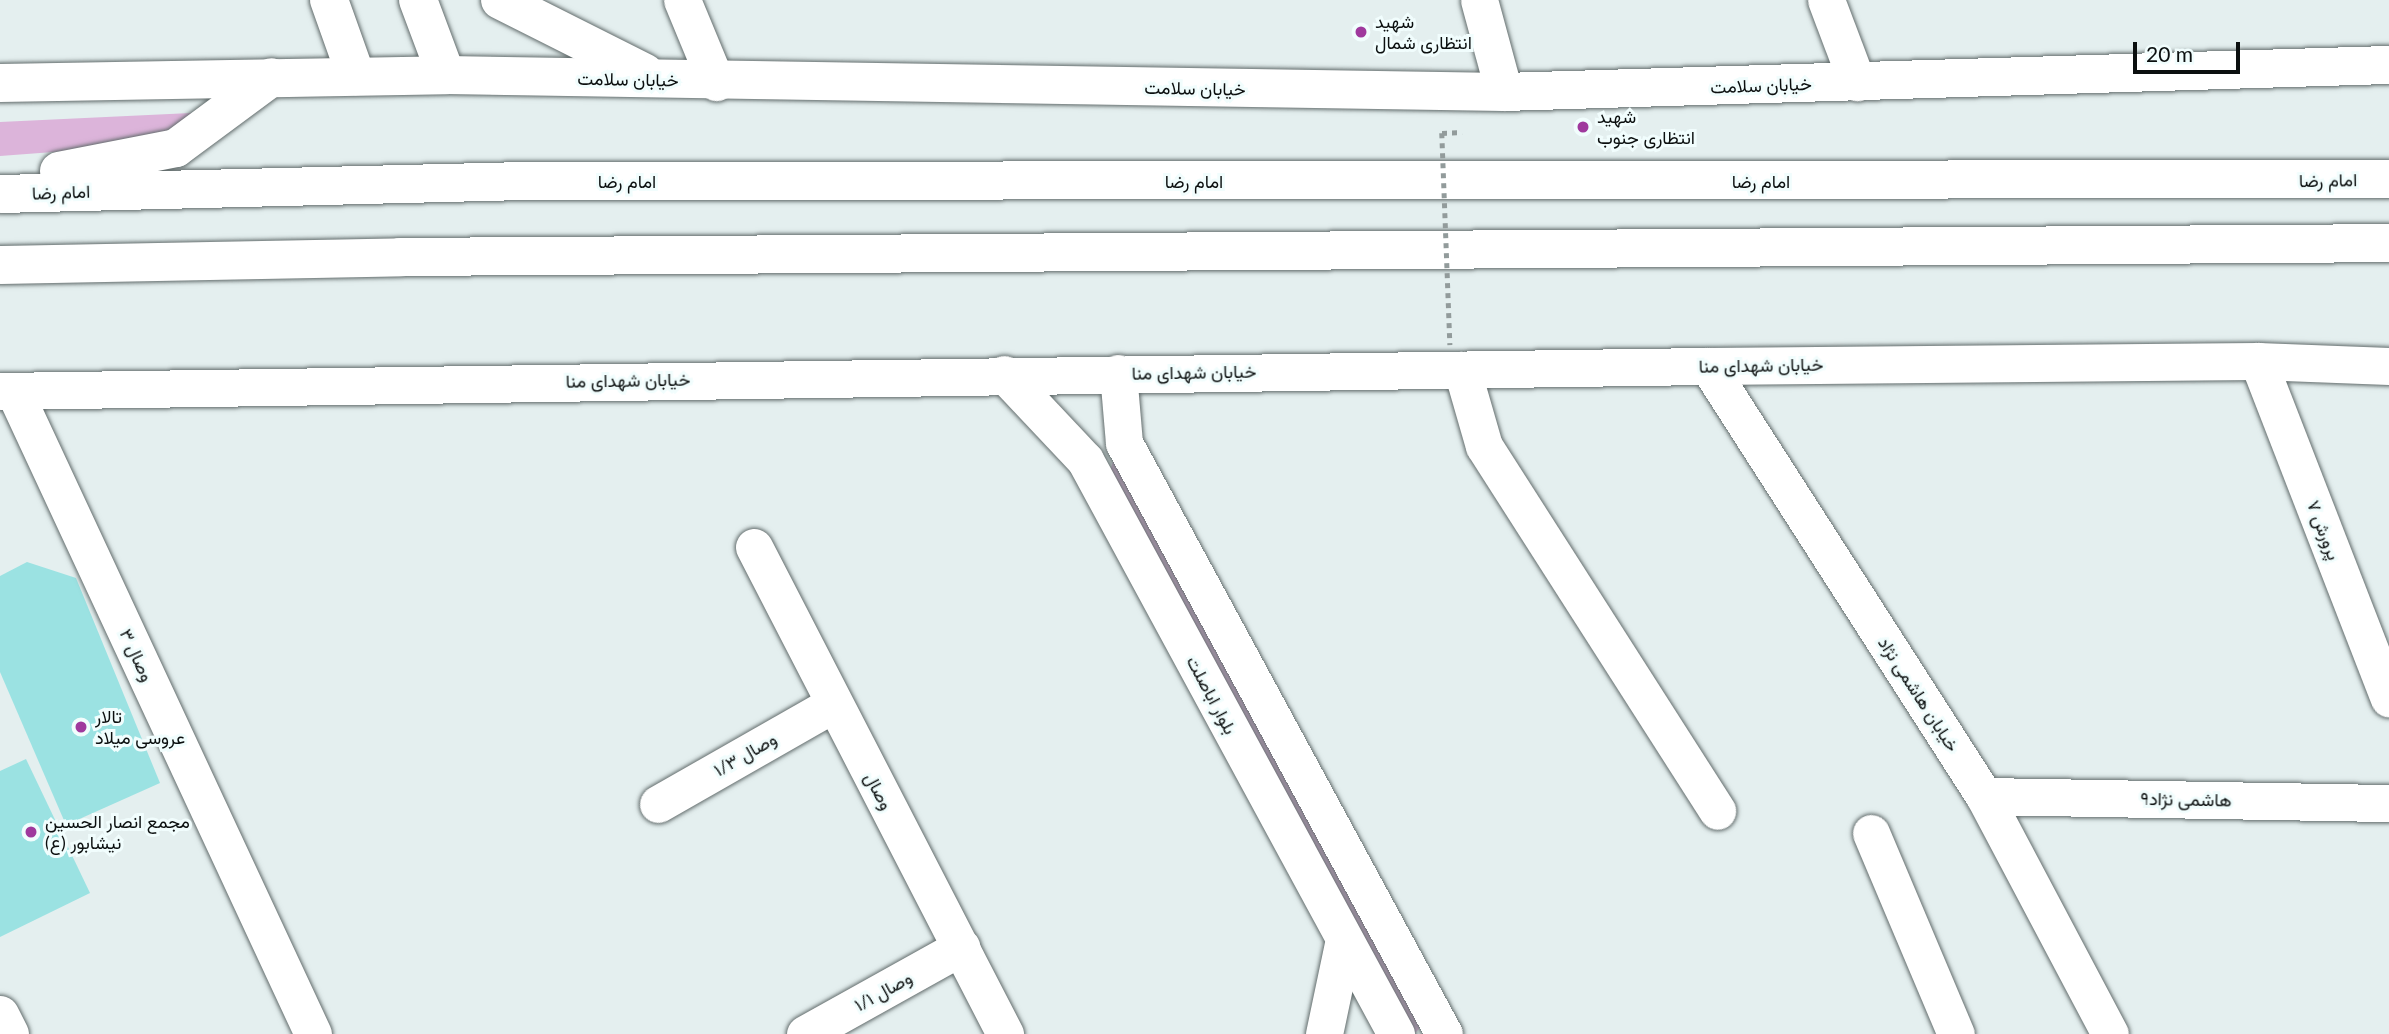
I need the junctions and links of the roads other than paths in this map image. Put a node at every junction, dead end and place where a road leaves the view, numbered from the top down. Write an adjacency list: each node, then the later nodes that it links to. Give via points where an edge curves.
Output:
1 (329, 0): 9 (main road)
2 (418, 0): 8 (main road)
3 (500, 0): 11 (main road, via 538,23)
4 (682, 0): 12 (street)
5 (1479, 0): 15 (street)
6 (1826, 0): 13 (street)
7 (2389, 65): 13 (main road, خیابان سلامت)
8 (446, 75): 9 (main road, خیابان سلامت); 11 (main road, خیابان سلامت)
9 (356, 76): 10 (main road, خیابان سلامت)
10 (272, 77): 14 (main road, خیابان سلامت); 17 (main road, via 176,148 97,167 26,175)
11 (660, 79): 12 (main road, خیابان سلامت)
12 (716, 82): 15 (main road, خیابان سلامت)
13 (1857, 82): 15 (main road, خیابان سلامت)
14 (0, 83)
15 (1504, 92)
16 (2389, 179): 18 (main road, امام رضا, via 526,181)
17 (0, 185)
18 (0, 194)
19 (2389, 243): 20 (main road, via 414,257)
20 (0, 265)
21 (1456, 357): 23 (street, خیابان شهدای منا); 25 (street, خیابان شهدای منا); 36 (street, via 1484,446)
22 (2258, 361): 23 (street, خیابان شهدای منا); 24 (street, خیابان شهدای منا); 31 (street, پرورش ۷)
23 (1708, 366): 33 (street, خیابان هاشمی نژاد)
24 (2389, 366)
25 (1118, 373): 26 (street, خیابان شهدای منا); 28 (street)
26 (1004, 374): 27 (street, خیابان شهدای منا); 29 (street, بلوار اباصلت)
27 (7, 391): 42 (street, وصال ۳)
28 (1124, 443): 29 (street, via 1101,440); 47 (street)
29 (1085, 460): 38 (street, بلوار اباصلت)
30 (754, 547): 32 (street, وصال)
31 (2389, 699)
32 (833, 704): 35 (street, وصال ۱/۳); 39 (street, وصال)
33 (1984, 796): 34 (street, هاشمی نژاد۹); 49 (street, خیابان هاشمی نژاد)
34 (2389, 803)
35 (658, 804)
36 (1717, 811)
37 (1871, 833): 48 (street)
38 (1344, 939): 45 (street); 46 (street, بلوار اباصلت)
39 (961, 947): 43 (street, وصال ۱/۱); 44 (street, وصال)
40 (0, 1014): 41 (street)
41 (10, 1034)
42 (313, 1034)
43 (805, 1034)
44 (1005, 1034)
45 (1324, 1034)
46 (1396, 1034)
47 (1444, 1034)
48 (1956, 1034)
49 (2110, 1034)

